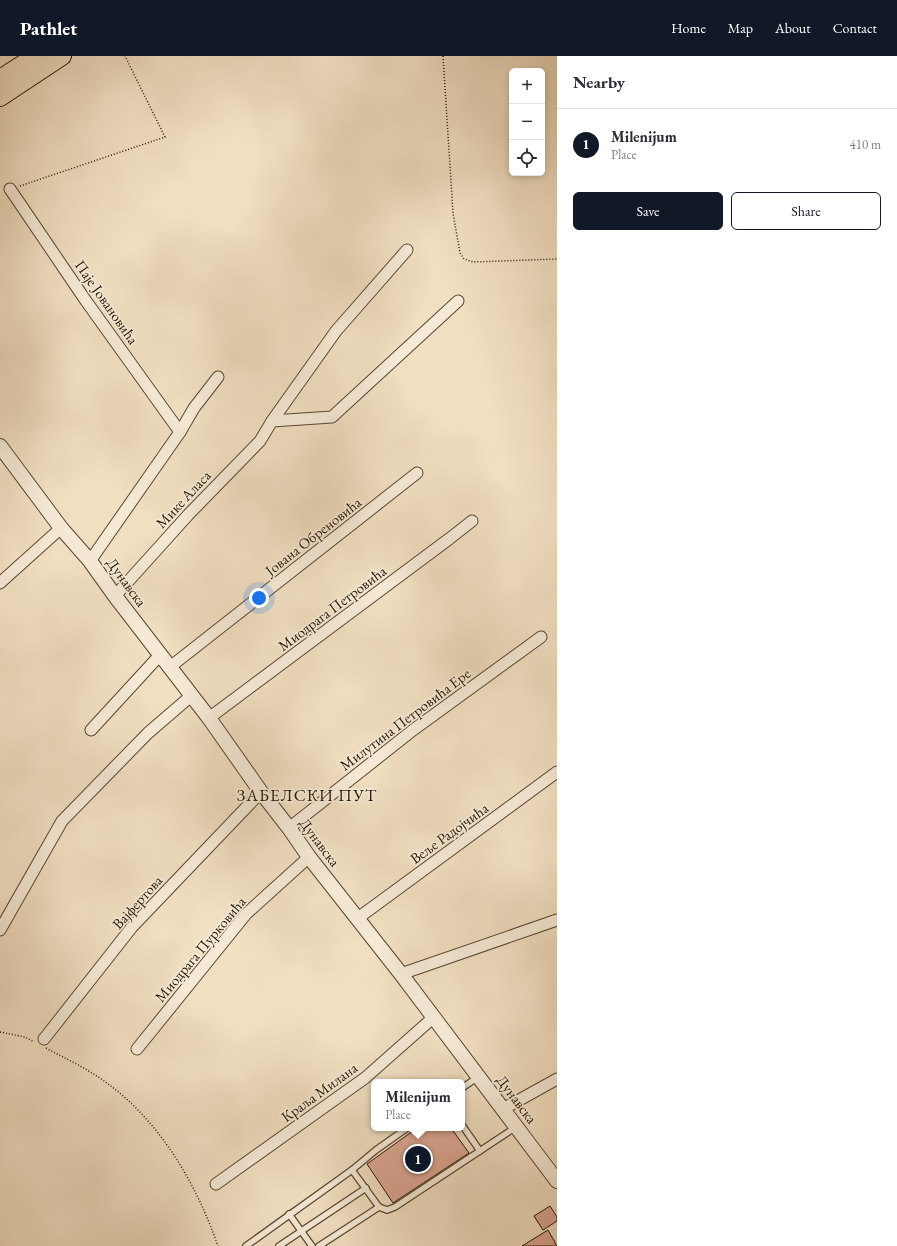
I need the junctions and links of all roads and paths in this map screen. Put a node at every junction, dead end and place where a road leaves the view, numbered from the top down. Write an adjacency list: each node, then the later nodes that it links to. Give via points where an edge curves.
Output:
1 (36, 56): 5 (highway)
2 (62, 56): 6 (highway)
3 (125, 56): 7 (path, via 165,137)
4 (443, 56): 9 (path, via 453,213 462,256 473,262)
5 (0, 79)
6 (0, 97)
7 (10, 189): 13 (street, Паје Јовановића)
8 (407, 250): 12 (street, Мике Аласа, via 336,331)
9 (557, 259)
10 (458, 302): 12 (street, via 332,417)
11 (218, 377): 13 (street, via 194,408)
12 (272, 421): 20 (street, Мике Аласа, via 260,440)
13 (180, 432): 18 (street)
14 (0, 446): 17 (street, Дунавска)
15 (417, 472): 23 (street, Јована Обреновића)
16 (472, 521): 25 (street, Миодрага Петровића)
17 (61, 528): 18 (street, Дунавска); 19 (street)
18 (90, 560): 20 (street, Дунавска)
19 (0, 583)
20 (114, 596): 22 (street, Дунавска)
21 (541, 637): 29 (street, Милутина Петровића Ере, via 413,730)
22 (160, 655): 23 (street, Дунавска); 26 (street)
23 (170, 667): 24 (street, Дунавска)
24 (191, 696): 25 (street, Дунавска); 33 (street, via 148,733 62,821)
25 (209, 718): 28 (street, Дунавска)
26 (91, 730)
27 (557, 772): 31 (street, Веље Радојчића)
28 (261, 792): 29 (street, Дунавска); 37 (street, Вајфертова, via 132,927)
29 (289, 828): 30 (street, Дунавска)
30 (309, 857): 31 (street, Дунавска); 38 (street, Миодрага Пурковића, via 246,914)
31 (358, 918): 34 (street, Дунавска)
32 (557, 920): 34 (street)
33 (0, 930)
34 (401, 974): 35 (street, Дунавска)
35 (434, 1018): 39 (street, Дунавска); 49 (street, Краља Милана, via 365,1078)
36 (0, 1032): 37 (path)
37 (43, 1044): 54 (path, via 92,1073 128,1101 152,1125 186,1175)
38 (137, 1049)
39 (479, 1076): 41 (lane); 42 (street, Дунавска)
40 (557, 1079): 42 (street)
41 (465, 1086)
42 (503, 1109): 43 (street, Дунавска)
43 (517, 1126): 46 (lane); 48 (street, Дунавска)
44 (465, 1129): 46 (lane)
45 (403, 1131): 47 (lane)
46 (480, 1150): 51 (lane, via 395,1207 387,1210)
47 (352, 1170): 50 (lane); 52 (lane)
48 (557, 1181)
49 (216, 1184)
50 (366, 1188): 51 (lane); 53 (lane)
51 (379, 1207): 58 (lane)
52 (289, 1214): 53 (lane); 55 (lane)
53 (302, 1231): 56 (lane); 57 (lane)
54 (218, 1246)
55 (246, 1246)
56 (279, 1246)
57 (312, 1246)
58 (319, 1246)

